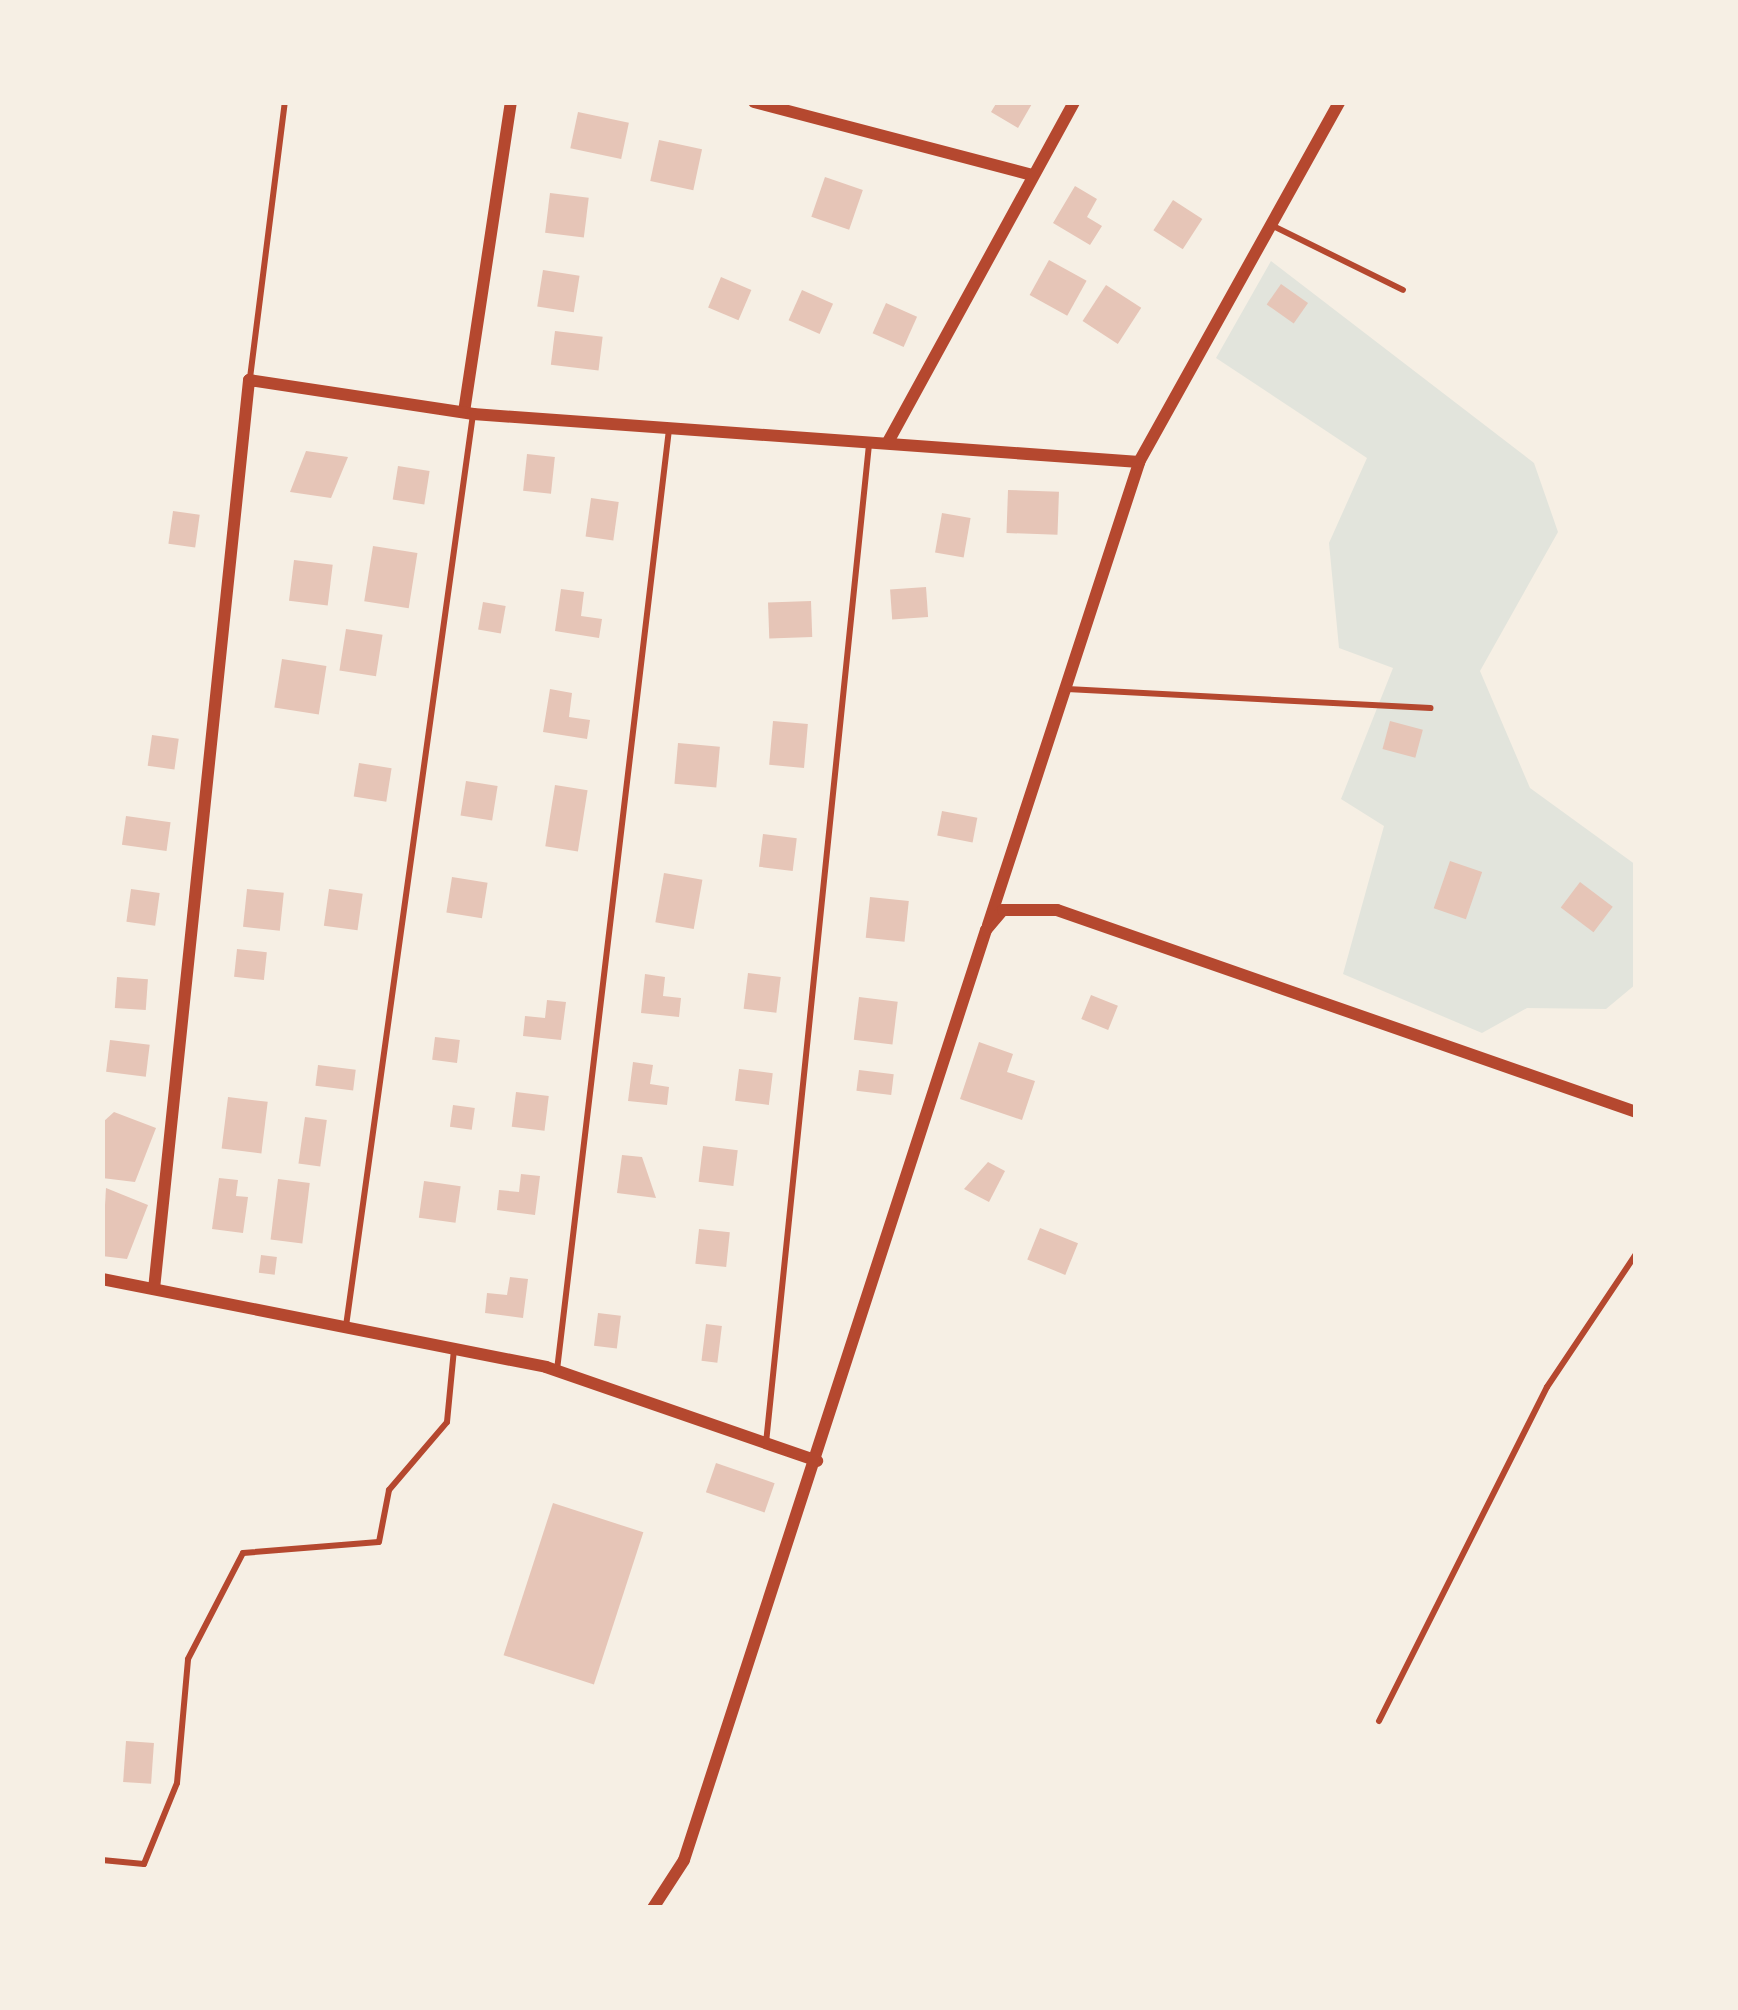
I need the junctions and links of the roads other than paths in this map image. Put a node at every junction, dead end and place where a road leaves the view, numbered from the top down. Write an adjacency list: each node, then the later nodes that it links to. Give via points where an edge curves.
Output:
1 (285, 102): 9 (lane)
2 (511, 102): 10 (street)
3 (754, 102): 6 (street)
4 (1074, 102): 6 (street)
5 (1339, 102): 7 (street)
6 (1032, 175): 12 (street)
7 (1270, 225): 8 (lane); 14 (street)
8 (1402, 290)
9 (249, 380): 10 (street); 21 (street)
10 (469, 413): 11 (street); 22 (lane)
11 (670, 427): 13 (street); 24 (lane)
12 (888, 442): 13 (street); 14 (street)
13 (868, 444): 25 (lane)
14 (1138, 462): 15 (street)
15 (1067, 689): 16 (lane); 17 (street)
16 (1431, 708)
17 (986, 930): 18 (street, via 1021,904 1057,910); 26 (street)
18 (1636, 1112)
19 (1636, 1254): 27 (lane, via 1547,1388)
20 (102, 1279): 21 (street)
21 (154, 1289): 22 (street)
22 (346, 1328): 23 (street)
23 (454, 1349): 24 (street); 28 (lane, via 447,1422 389,1490 379,1542 243,1553 188,1659 177,1783 144,1864)
24 (556, 1372): 25 (street)
25 (766, 1447): 26 (street)
26 (818, 1461): 29 (street, via 684,1860)
27 (1379, 1720)
28 (102, 1860)
29 (653, 1908)

